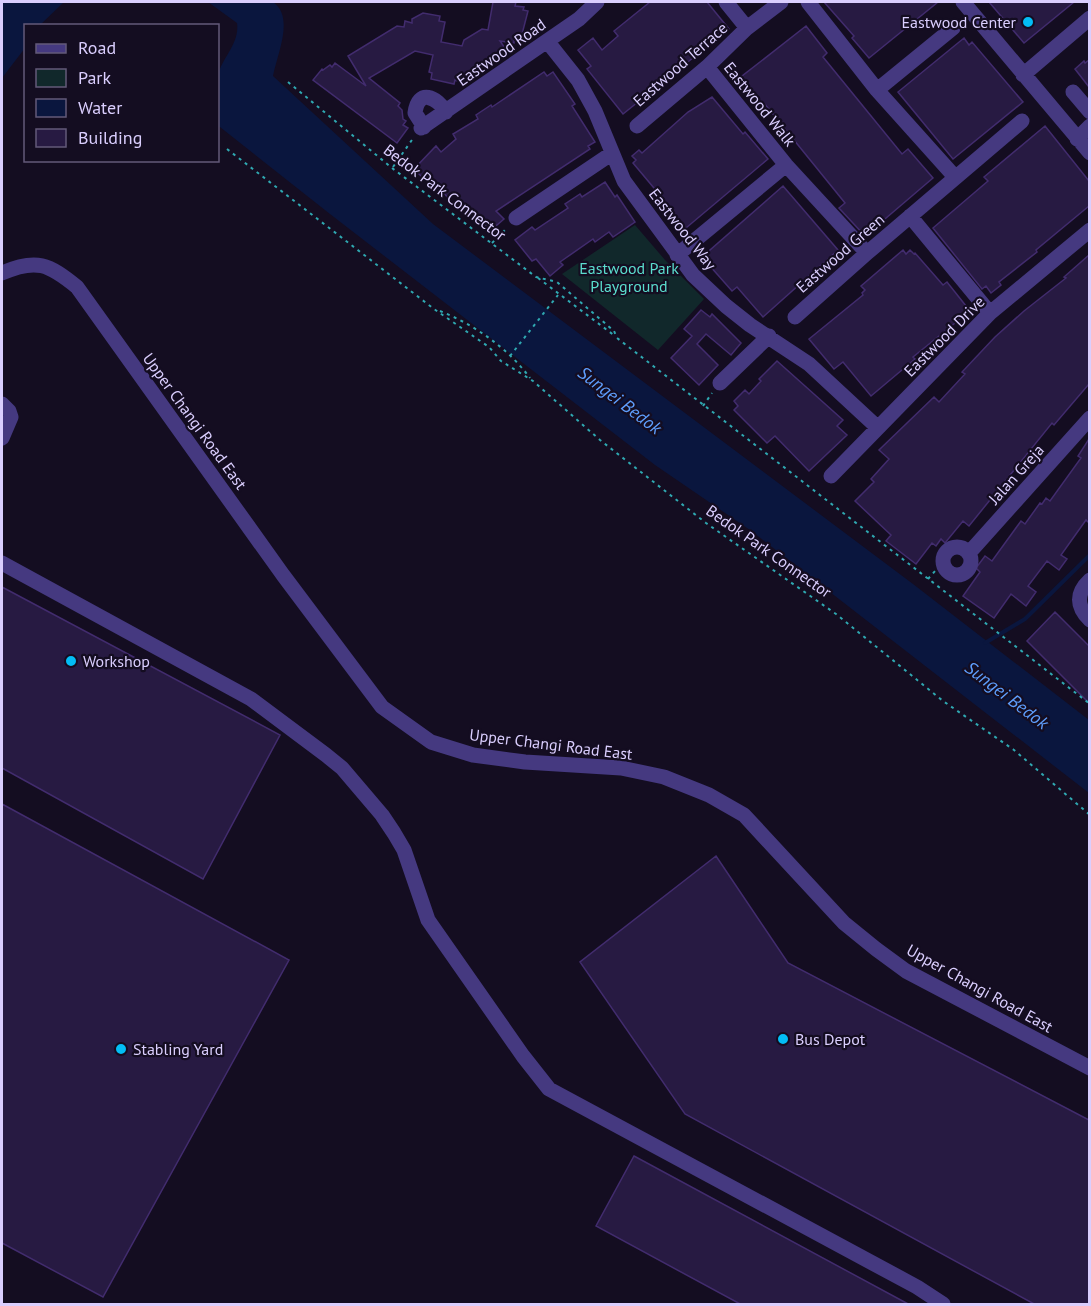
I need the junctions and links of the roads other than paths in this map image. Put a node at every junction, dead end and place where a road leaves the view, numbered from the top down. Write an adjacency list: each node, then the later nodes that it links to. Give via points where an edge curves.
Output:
1 (597, 2): 9 (street, Eastwood Road)
2 (726, 2): 7 (street, Eastwood Terrace)
3 (781, 2): 7 (street, Eastwood Terrace)
4 (808, 2): 12 (street)
5 (963, 2): 11 (street)
6 (1089, 18): 11 (street)
7 (747, 28): 10 (street, Eastwood Terrace)
8 (953, 28): 12 (street)
9 (547, 41): 14 (street, Eastwood Road); 21 (street, Eastwood Way, via 578,80 601,124)
10 (707, 67): 17 (street, Eastwood Terrace); 22 (street, Eastwood Walk)
11 (1023, 75): 19 (street)
12 (877, 90): 23 (street)
13 (1073, 92): 15 (street)
14 (446, 112): 14 (street, Eastwood Road, via 423,127 415,113 424,98 433,98)
15 (1089, 112)
16 (1022, 122): 23 (street, Eastwood Green)
17 (637, 126)
18 (1089, 126): 19 (street)
19 (1077, 139): 20 (street)
20 (1089, 153)
21 (611, 154): 25 (street); 28 (street, Eastwood Way, via 630,190)
22 (786, 165): 27 (street, Eastwood Walk); 28 (street, Eastwood Walk)
23 (955, 177): 24 (street, Eastwood Green)
24 (909, 216): 27 (street, Eastwood Green); 30 (street, Eastwood Green)
25 (516, 219)
26 (1089, 231): 30 (street, Eastwood Drive)
27 (867, 253): 31 (street, Eastwood Green)
28 (677, 255): 32 (street, Eastwood Way, via 726,306)
29 (2, 273): 43 (street, Upper Changi Road East, via 36,264 56,270 77,287 382,707 431,742 473,755 621,768 664,777 709,795 744,815 844,922 876,950 906,971)
30 (990, 313): 36 (street, Eastwood Drive)
31 (795, 316)
32 (769, 336): 33 (street); 36 (street, Eastwood Way, via 809,364)
33 (720, 382)
34 (2, 404): 37 (street, via 11,417)
35 (1089, 418): 39 (street, Jalan Greja)
36 (877, 427): 38 (street, Eastwood Drive)
37 (2, 438)
38 (831, 476)
39 (969, 554): 39 (street, Jalan Greja, via 962,548 945,554 943,562 950,574 964,574 970,567)
40 (2, 563): 44 (street, via 250,699 342,768 394,833 408,860 428,921 549,1089 906,1281)
41 (1089, 580): 42 (street, via 1079,596)
42 (1089, 620)
43 (1089, 1068)
44 (943, 1305)

